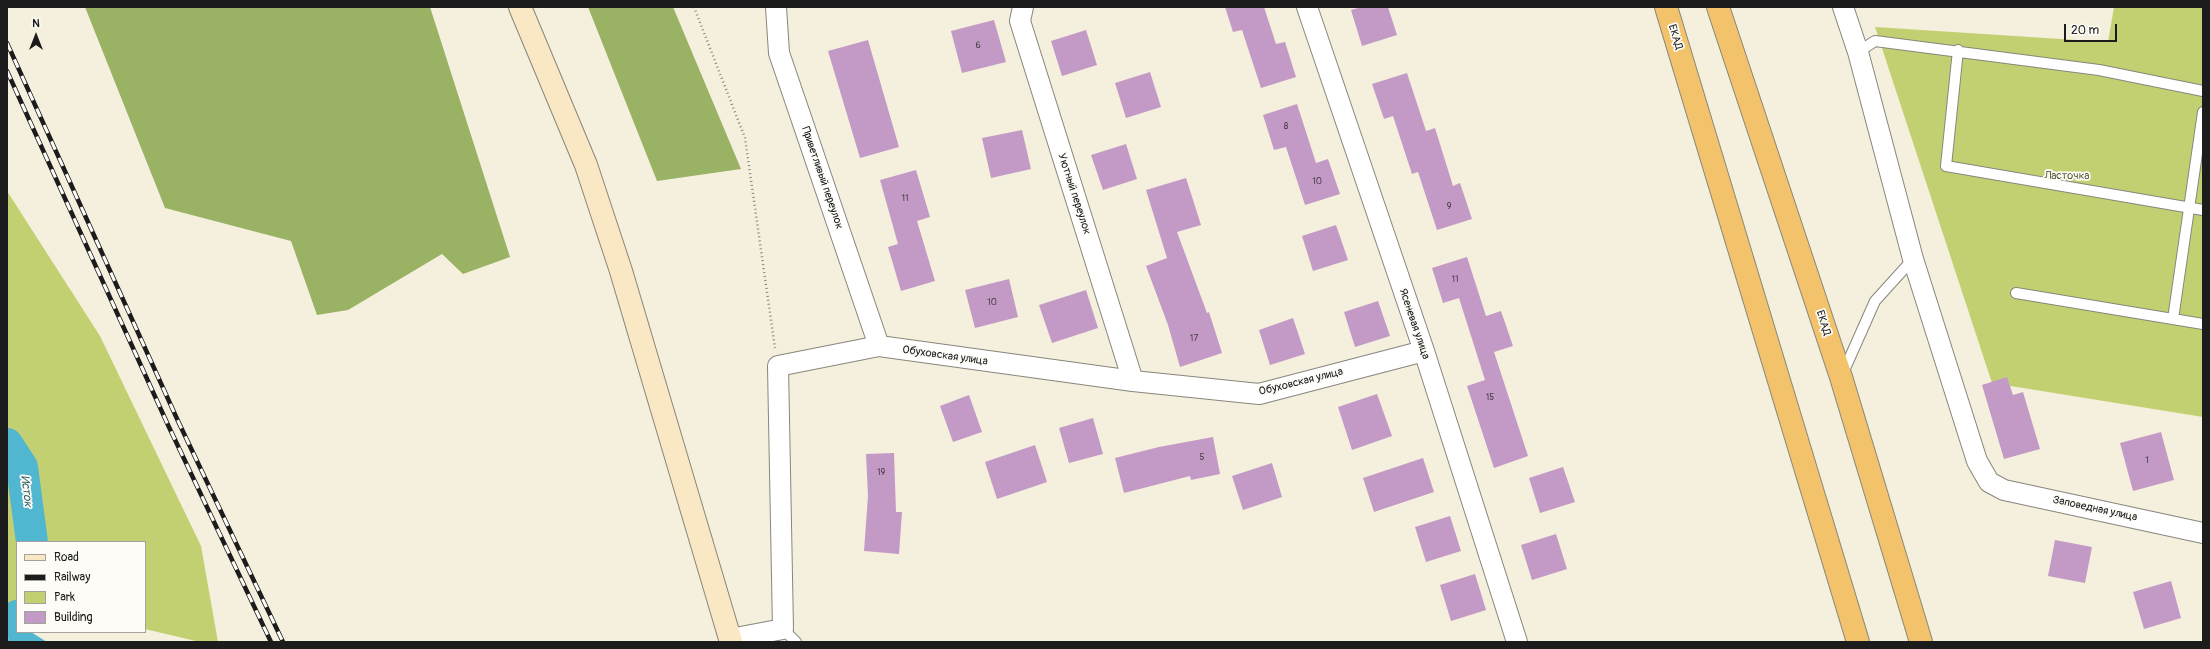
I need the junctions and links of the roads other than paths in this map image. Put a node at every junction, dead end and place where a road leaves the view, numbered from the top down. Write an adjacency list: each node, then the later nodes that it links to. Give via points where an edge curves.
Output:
1 (520, 7): 24 (main road, via 586,165 621,271)
2 (776, 7): 18 (street, Приветливый переулок, via 779,53)
3 (1023, 7): 21 (street, Уютный переулок, via 1020,21)
4 (1307, 7): 19 (street, Ясеневая улица)
5 (1666, 7): 26 (highway, ЕКАД)
6 (1718, 7): 20 (highway, ЕКАД)
7 (1843, 7): 9 (street)
8 (1958, 50): 9 (lane, via 1875,41); 10 (lane, via 2099,70); 12 (lane, via 1946,166)
9 (1858, 52): 14 (street)
10 (2203, 91)
11 (2203, 112): 12 (lane)
12 (2190, 208): 13 (lane); 16 (lane)
13 (2203, 210)
14 (1913, 259): 20 (lane, via 1875,301); 22 (street, Заповедная улица, via 1977,461 1989,482 2004,490)
15 (2016, 292): 16 (lane)
16 (2173, 319): 17 (lane)
17 (2203, 324)
18 (879, 346): 21 (street, Обуховская улица); 23 (street, Обуховская улица, via 778,366)
19 (1424, 351): 21 (street, Обуховская улица, via 1259,394); 25 (street, Ясеневая улица)
20 (1841, 377): 27 (highway, ЕКАД)
21 (1133, 381)
22 (2203, 533)
23 (790, 636): 24 (street)
24 (731, 640)
25 (1517, 642)
26 (1858, 642)
27 (1921, 642)

